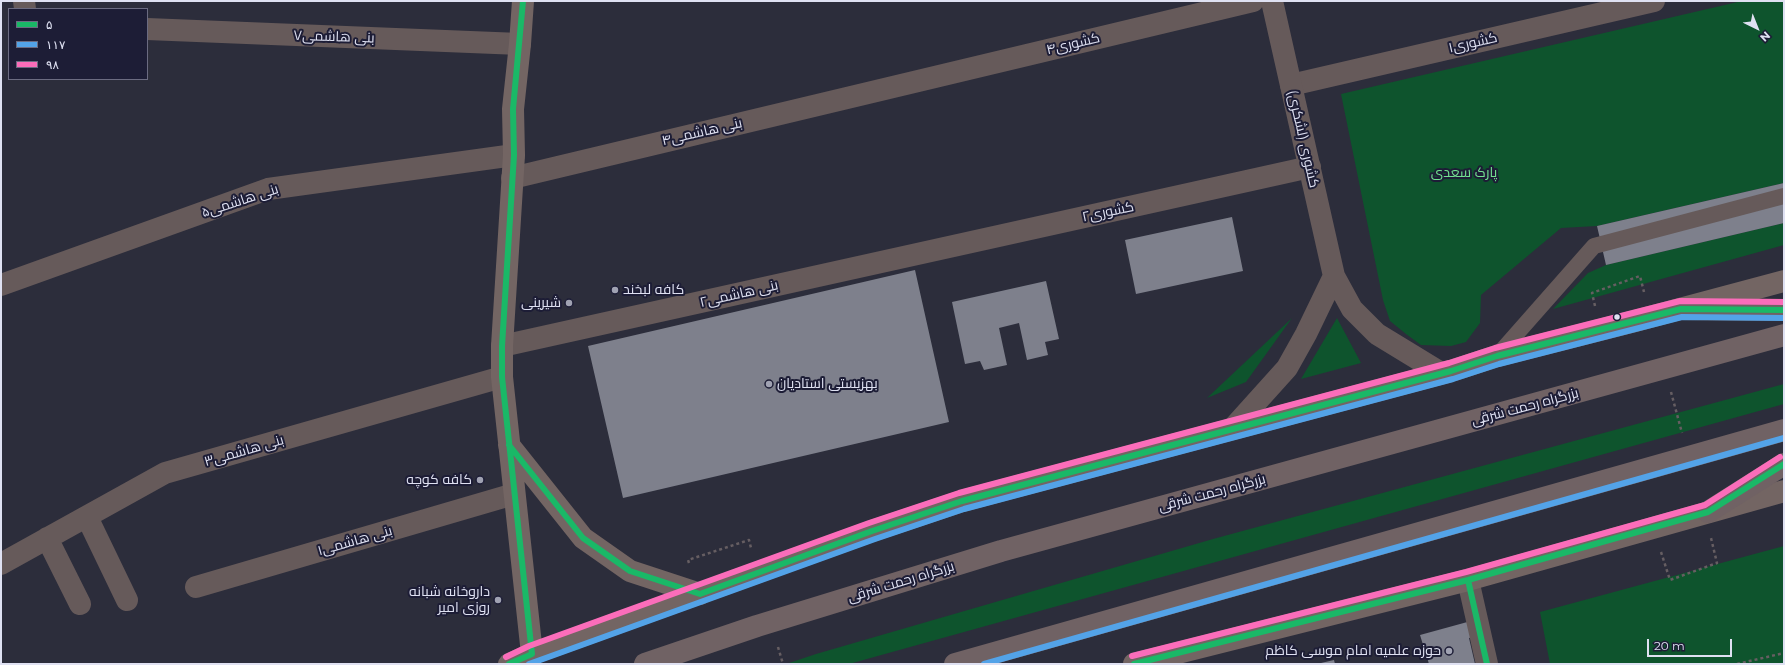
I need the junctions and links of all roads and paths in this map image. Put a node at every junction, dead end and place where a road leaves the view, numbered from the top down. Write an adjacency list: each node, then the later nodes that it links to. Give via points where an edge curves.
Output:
1 (523, 1): 6 (main road)
2 (1253, 1): 8 (street, کشوری۴)
3 (1272, 1): 7 (street, کشوری (لشکری))
4 (1654, 1): 7 (street, ۱کشوری)
5 (148, 29): 6 (street, بنی هاشمی۷)
6 (520, 44): 9 (main road, via 513,109)
7 (1291, 85): 10 (street, کشوری (لشکری))
8 (892, 87): 11 (street, ۴بنی هاشمی)
9 (514, 155): 11 (main road); 16 (street, بنی هاشمی۵, via 268,189)
10 (1310, 167): 13 (street, کشوری۲); 14 (street, کشوری (لشکری))
11 (512, 178): 22 (main road)
12 (1784, 196): 23 (lane, via 1594,246)
13 (906, 257): 22 (street, ۲بنی هاشمی)
14 (1334, 276): 24 (street, کشوری (لشکری), via 1352,309 1377,334); 27 (street, via 1287,368)
15 (1784, 281): 19 (main road)
16 (1, 285)
17 (1646, 298): 18 (path, via 1640,276 1592,293 1596,307)
18 (1602, 305)
19 (1681, 309): 20 (highway); 23 (main road)
20 (1784, 310)
21 (1784, 335): 49 (highway, بزرگراه رحمت شرقی, via 1002,551 757,626)
22 (502, 346): 25 (main road)
23 (1496, 356): 24 (main road)
24 (1441, 373): 27 (main road)
25 (502, 377): 30 (main road); 34 (street, بنی هاشمی۳, via 165,474)
26 (1670, 389): 29 (path)
27 (1233, 428): 43 (main road, via 962,501)
28 (1784, 430): 50 (highway)
29 (1683, 434)
30 (509, 445): 33 (main road); 43 (main road, via 583,538 630,571)
31 (1784, 464): 35 (highway)
32 (1784, 491): 35 (main road)
33 (514, 494): 42 (street, بنی هاشمی۱); 47 (main road)
34 (87, 517): 36 (street, بنی هاشمی۳); 44 (street)
35 (1708, 522): 40 (main road); 41 (path, via 1717,563)
36 (47, 538): 39 (street, بنی هاشمی۳); 45 (street)
37 (749, 540): 38 (path)
38 (688, 560)
39 (1, 564)
40 (1468, 580): 51 (main road); 52 (street)
41 (1670, 580)
42 (196, 587)
43 (700, 594): 47 (main road)
44 (127, 600)
45 (80, 604)
46 (1784, 653): 53 (path)
47 (532, 654): 48 (main road)
48 (509, 664)
49 (645, 664)
50 (955, 664)
51 (1134, 664)
52 (1487, 664)
53 (1737, 664)

